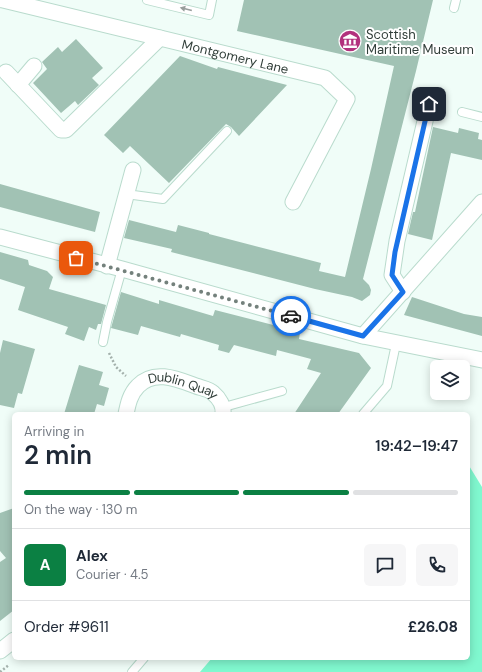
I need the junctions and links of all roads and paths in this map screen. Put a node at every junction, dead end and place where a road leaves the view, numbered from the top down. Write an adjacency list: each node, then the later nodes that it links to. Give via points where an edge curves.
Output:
1 (3, 0): 5 (street, Montgomery Lane)
2 (147, 0): 4 (lane)
3 (212, 0): 4 (lane, one-way to 4, via 209,15)
4 (168, 2)
5 (160, 38): 8 (street, via 66,130 61,130); 15 (street, Montgomery Lane, via 325,78 347,99)
6 (34, 66): 8 (street)
7 (6, 72): 8 (street)
8 (18, 84)
9 (429, 104): 20 (street, via 397,241 392,275)
10 (462, 112): 11 (lane)
11 (482, 117)
12 (227, 130): 14 (lane, via 162,200)
13 (133, 170): 14 (street)
14 (126, 194): 18 (street)
15 (293, 202)
16 (482, 202): 20 (street)
17 (0, 237): 18 (street)
18 (107, 266): 19 (street)
19 (122, 269): 21 (street); 22 (lane)
20 (403, 292): 21 (street)
21 (363, 336): 23 (street)
22 (103, 342): 25 (path, via 116,367)
23 (396, 344): 24 (street); 29 (lane, via 387,386)
24 (482, 360)
25 (137, 386): 27 (street, Dublin Quay, via 145,380 160,376 173,378 213,392); 28 (street, Dublin Quay, via 130,397)
26 (282, 391): 27 (lane)
27 (223, 410)
28 (126, 412)
29 (365, 412)
30 (12, 642): 31 (street)
31 (0, 652)
32 (142, 660): 33 (lane)
33 (132, 672)

